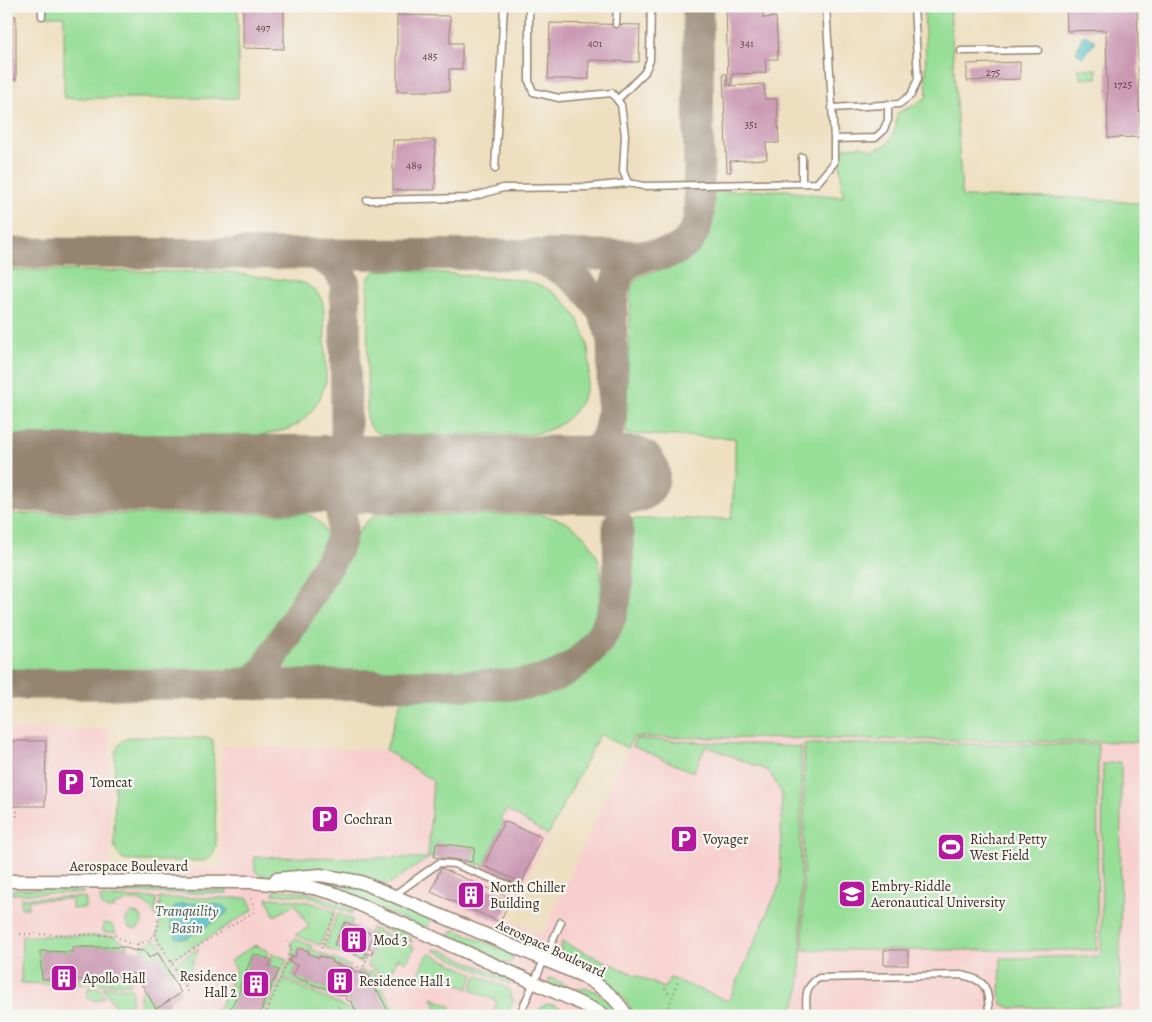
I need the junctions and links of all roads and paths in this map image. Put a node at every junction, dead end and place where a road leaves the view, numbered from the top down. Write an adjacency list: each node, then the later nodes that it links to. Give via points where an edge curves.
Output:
1 (42, 6): 8 (lane)
2 (504, 6): 17 (lane)
3 (529, 6): 12 (lane, via 529,81 533,92 559,98 612,93)
4 (616, 6): 9 (lane)
5 (651, 6): 12 (lane, via 650,60 646,72)
6 (826, 6): 14 (lane)
7 (914, 6): 13 (lane, via 918,79 912,95 899,104)
8 (42, 16)
9 (616, 24)
10 (1038, 50): 11 (lane)
11 (961, 51)
12 (617, 100): 18 (lane, via 622,105 625,135 623,171)
13 (888, 104): 14 (lane); 15 (lane, via 888,120 875,138)
14 (832, 108): 15 (lane)
15 (834, 139): 19 (lane, via 834,163 817,183)
16 (802, 157): 19 (lane)
17 (495, 169)
18 (628, 183): 19 (lane, via 644,186); 20 (lane, via 503,188 468,198)
19 (802, 183)
20 (367, 200)
21 (17, 806): 22 (path, via 17,816)
22 (6, 816)
23 (6, 880): 24 (street, Aerospace Boulevard)
24 (251, 882): 27 (street, Aerospace Boulevard, via 320,876 362,882); 34 (street, Aerospace Boulevard, via 314,888 336,894)
25 (511, 886): 27 (lane, via 454,864 439,863)
26 (158, 895): 33 (path)
27 (394, 895): 30 (street, Aerospace Boulevard)
28 (248, 896): 41 (path, via 255,911)
29 (337, 911): 37 (path)
30 (446, 918): 34 (street); 40 (street, Aerospace Boulevard)
31 (561, 922): 40 (lane)
32 (20, 934): 36 (path, via 115,935 125,942)
33 (155, 934): 36 (path); 41 (path)
34 (436, 938): 48 (street, Aerospace Boulevard)
35 (288, 941): 55 (path, via 290,955)
36 (137, 944): 38 (path)
37 (321, 948)
38 (137, 950)
39 (368, 954): 44 (path)
40 (543, 959): 48 (lane); 59 (street, Aerospace Boulevard, via 604,988 618,1001)
41 (172, 962): 50 (path)
42 (354, 962): 45 (path)
43 (359, 964): 46 (path)
44 (364, 966)
45 (351, 968)
46 (356, 972)
47 (678, 981): 51 (path)
48 (533, 982): 57 (lane); 58 (street, Aerospace Boulevard)
49 (665, 988): 51 (path)
50 (189, 992)
51 (671, 996): 60 (path)
52 (169, 1000): 53 (path)
53 (171, 1003)
54 (340, 1005): 56 (path, via 334,1012)
55 (265, 1016)
56 (335, 1016)
57 (518, 1016)
58 (605, 1016)
59 (627, 1016)
60 (665, 1016)
61 (807, 1016): 62 (lane, via 806,994 811,983 819,978 961,976 973,977 983,983 988,992)
62 (989, 1016)

